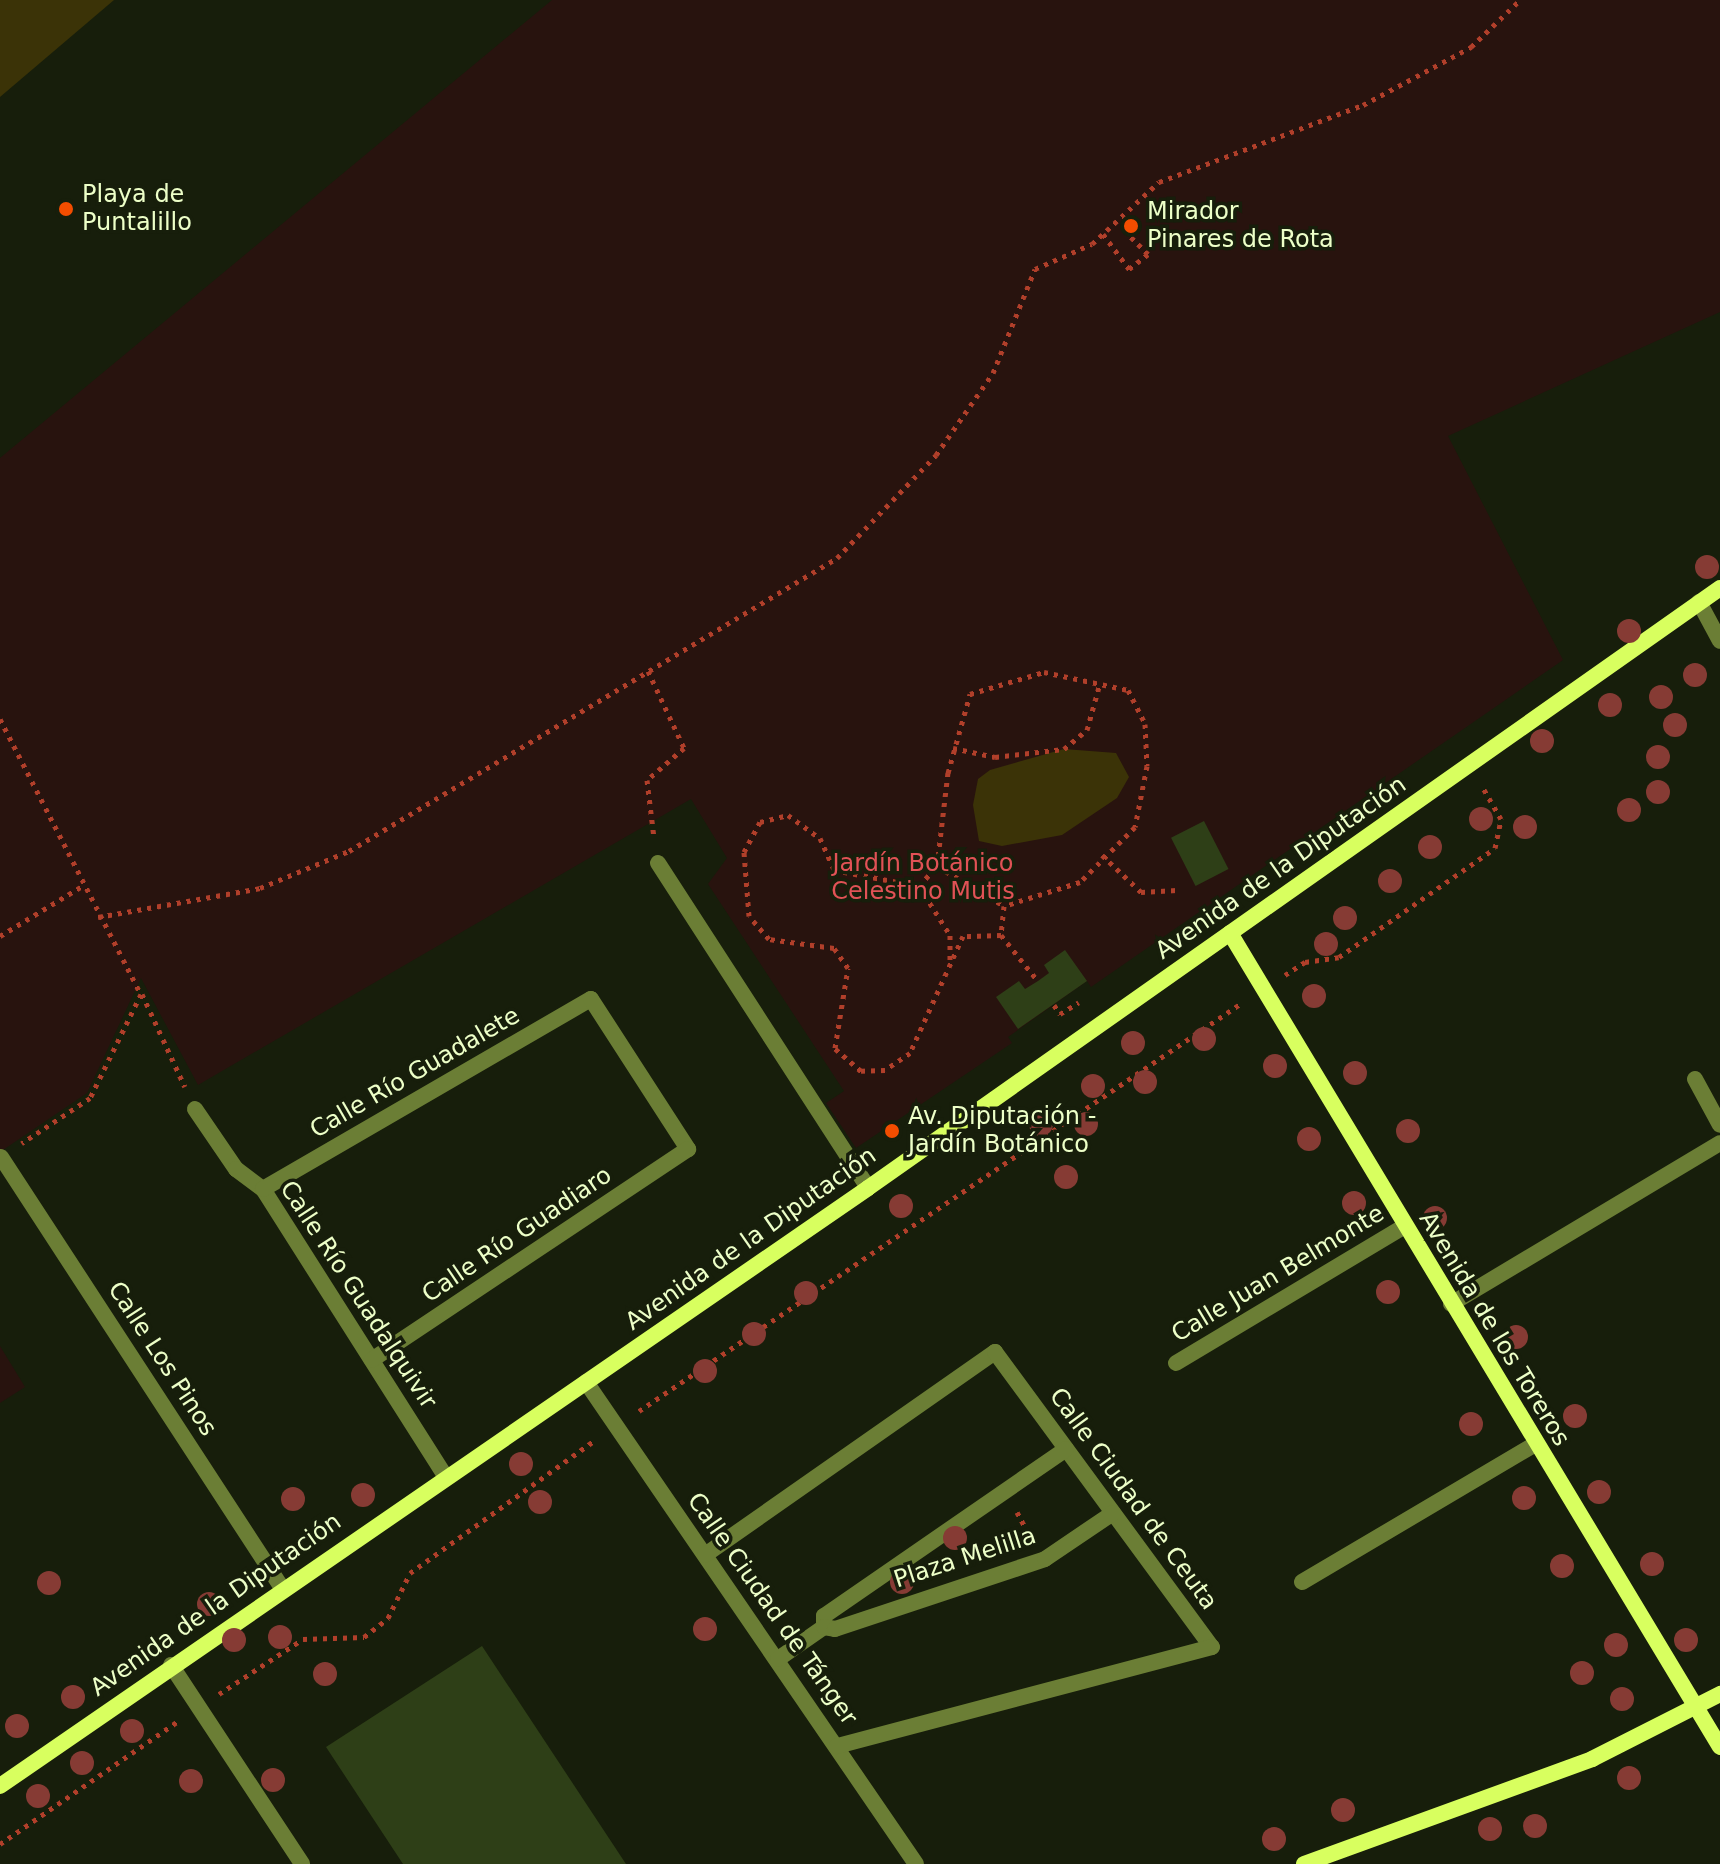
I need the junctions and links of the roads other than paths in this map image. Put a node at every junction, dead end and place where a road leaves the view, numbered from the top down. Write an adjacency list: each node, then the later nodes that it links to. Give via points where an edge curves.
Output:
1 (1720, 588): 2 (street, Avenida de la Diputación)
2 (1699, 602): 3 (street); 5 (street, Avenida de la Diputación)
3 (1720, 641)
4 (658, 863): 12 (street)
5 (1230, 933): 12 (street, Avenida de la Diputación); 14 (street, Avenida de los Toreros)
6 (591, 999): 13 (street, Calle Río Guadalete); 16 (street, Calle Río Guadiaro, via 688,1149)
7 (1695, 1079): 9 (street)
8 (195, 1109): 13 (street, Calle Río Guadalquivir, via 236,1169)
9 (1720, 1125)
10 (1720, 1143): 15 (street)
11 (1, 1157): 25 (street, Calle Los Pinos)
12 (868, 1188): 18 (street, Avenida de la Diputación)
13 (263, 1189): 16 (street, Calle Río Guadalquivir)
14 (1405, 1226): 15 (street, Avenida de los Toreros); 17 (street, Calle Juan Belmonte)
15 (1451, 1304): 19 (street, Avenida de los Toreros)
16 (372, 1360): 21 (street, Calle Río Guadalquivir)
17 (1176, 1363)
18 (586, 1382): 21 (street, Avenida de la Diputación); 23 (street, Calle Ciudad de Tánger)
19 (1535, 1444): 24 (street); 30 (street, Avenida de los Toreros)
20 (1066, 1449): 22 (street, Calle Ciudad de Ceuta); 23 (street, Calle Ciudad de Ceuta, via 995,1352); 26 (street, Plaza Melilla, via 824,1616)
21 (445, 1476): 25 (street, Avenida de la Diputación)
22 (1113, 1513): 26 (street, Plaza Melilla, via 1032,1563 835,1629); 31 (street, Calle Ciudad de Ceuta, via 1212,1647)
23 (705, 1555): 27 (street, Calle Ciudad de Tánger)
24 (1302, 1582)
25 (282, 1588): 28 (street, Avenida de la Diputación)
26 (824, 1627): 27 (street, Plaza Melilla)
27 (778, 1659): 31 (street, Calle Ciudad de Tánger)
28 (171, 1665): 33 (street, Avenida de la Diputación); 34 (street)
29 (1720, 1694): 30 (street)
30 (1693, 1708): 32 (street, Avenida de los Toreros); 36 (street, via 1592,1759 1481,1804)
31 (837, 1746): 35 (street, Calle Ciudad de Tánger)
32 (1720, 1747)
33 (0, 1786)
34 (302, 1864)
35 (916, 1864)
36 (1304, 1864)

